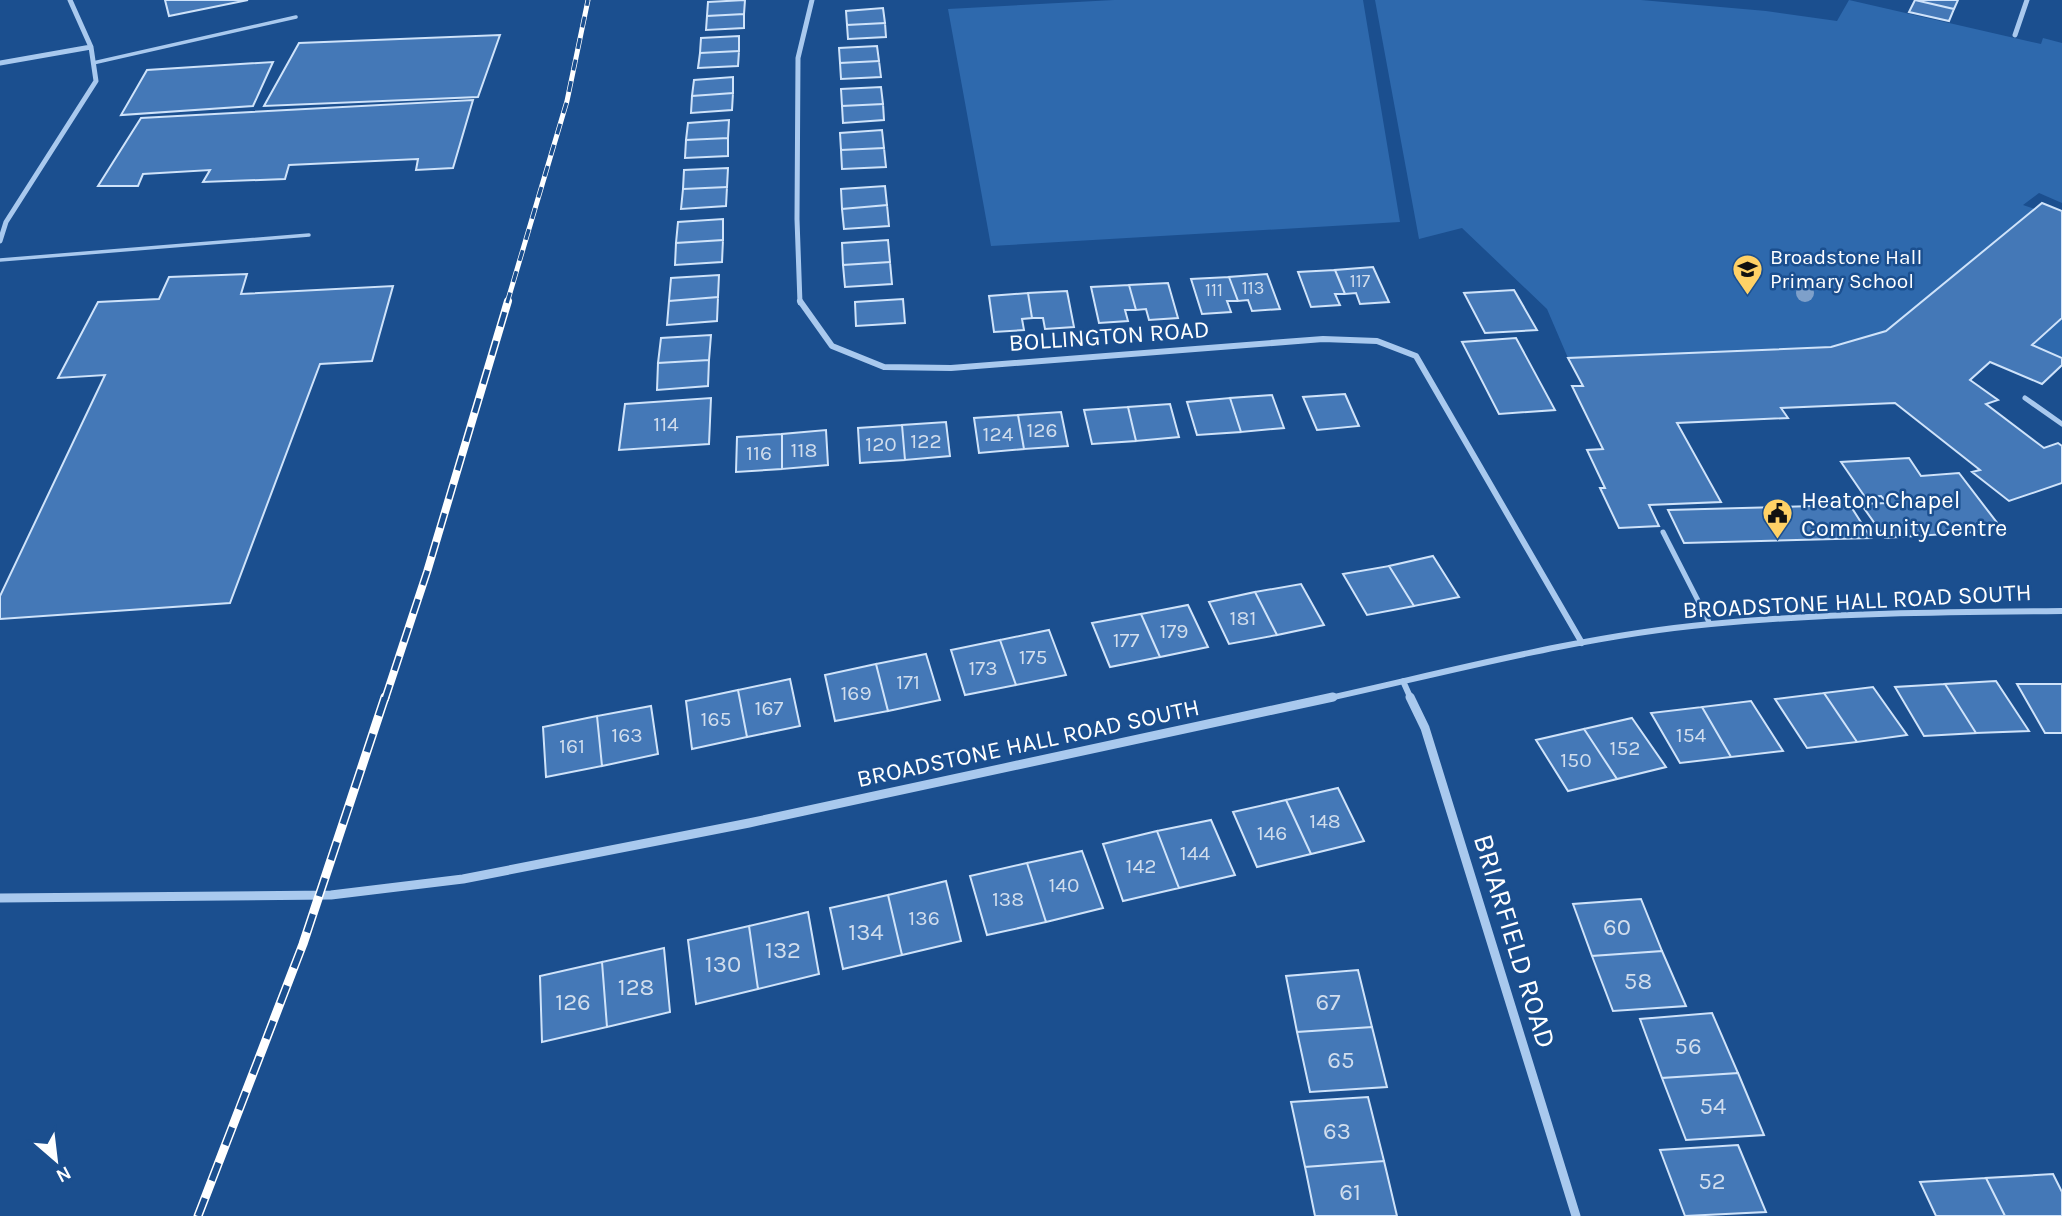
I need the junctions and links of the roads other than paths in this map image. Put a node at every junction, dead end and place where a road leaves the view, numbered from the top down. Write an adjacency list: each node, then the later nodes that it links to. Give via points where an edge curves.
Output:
1 (70, 0): 6 (street)
2 (812, 0): 17 (street, BOLLINGTON ROAD, via 798,58 800,303 832,345 884,367 951,368 1323,339 1377,341 1416,356)
3 (2026, 0): 5 (street)
4 (296, 17): 8 (lane)
5 (2015, 35)
6 (91, 47): 7 (street); 8 (street)
7 (0, 63)
8 (93, 63): 10 (street, via 96,81 6,222)
9 (309, 235): 11 (lane)
10 (0, 241)
11 (0, 260)
12 (2025, 398): 13 (lane)
13 (2062, 425)
14 (1663, 532): 16 (lane)
15 (2062, 611): 16 (street, BROADSTONE HALL ROAD SOUTH, via 1933,612)
16 (1710, 624): 17 (street, BROADSTONE HALL ROAD SOUTH)
17 (1582, 643): 18 (street, BROADSTONE HALL ROAD SOUTH)
18 (1403, 681): 19 (street, BROADSTONE HALL ROAD SOUTH, via 749,823 463,879 331,895); 20 (street, BRIARFIELD ROAD, via 1425,728)
19 (0, 898)
20 (1576, 1216)

